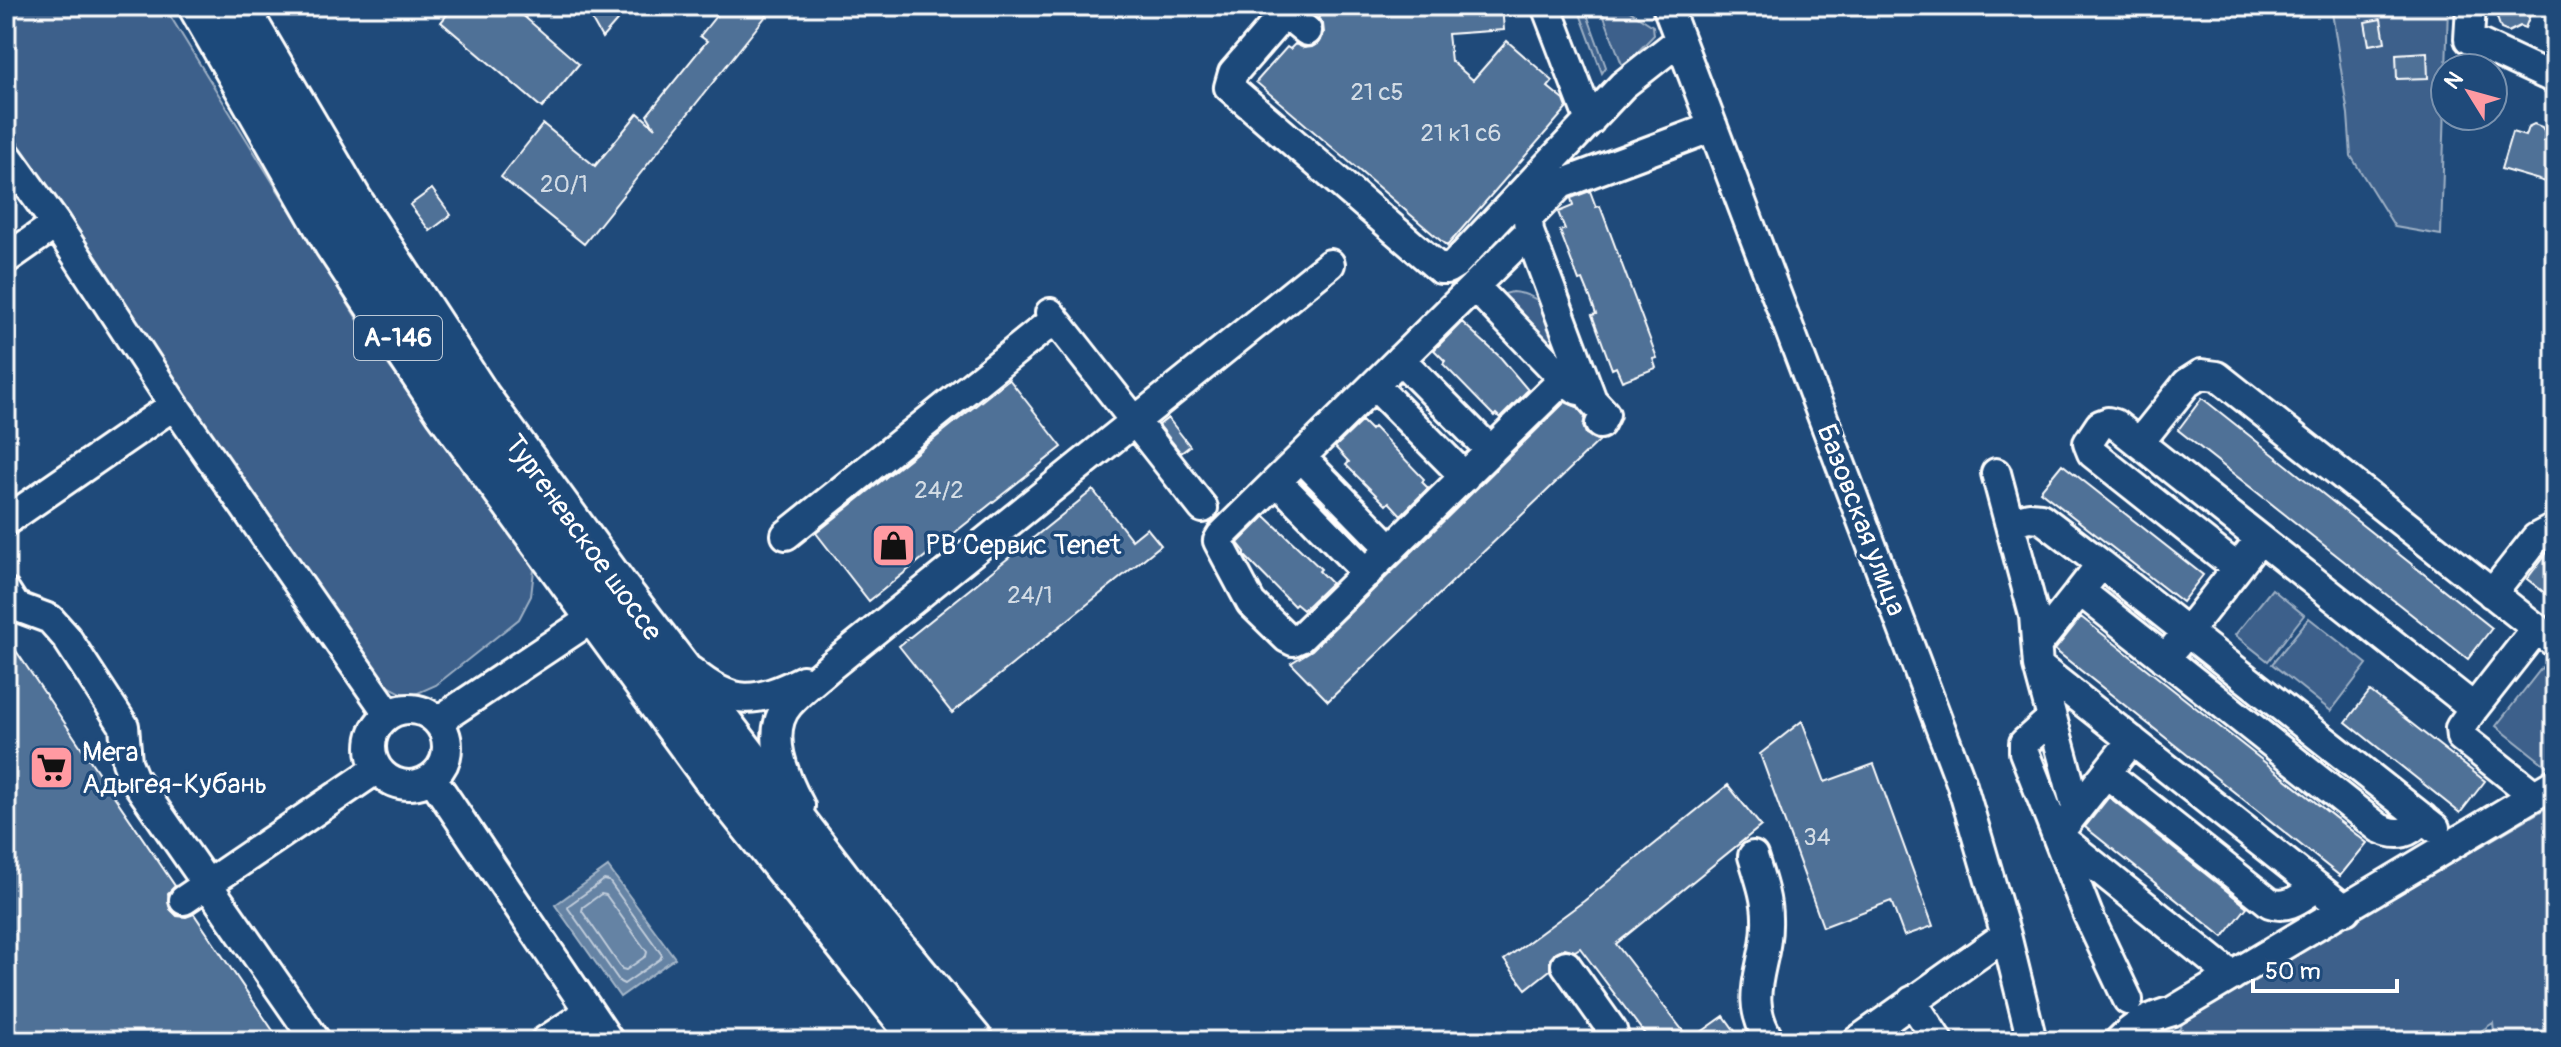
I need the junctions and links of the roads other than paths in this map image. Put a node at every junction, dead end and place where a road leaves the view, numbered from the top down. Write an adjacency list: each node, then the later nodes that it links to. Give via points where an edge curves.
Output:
1 (199, 6): 42 (highway, Тургеневское шоссе / А-146, via 335,244 446,411)
2 (237, 6): 44 (highway, Тургеневское шоссе / А-146, via 351,200 480,398)
3 (1546, 6): 9 (street)
4 (1667, 6): 7 (street, Базовская улица)
5 (2471, 6): 8 (street, via 2469,39)
6 (1294, 16): 9 (street, via 1233,73 1233,93 1440,269 1455,264 1492,210 1535,163)
7 (1680, 40): 9 (street, via 1623,85); 10 (street, Базовская улица)
8 (2555, 79)
9 (1590, 121)
10 (1713, 127): 13 (street, via 1561,184 1528,218); 68 (street, Базовская улица, via 1961,782)
11 (6, 154): 12 (street)
12 (56, 224): 14 (street); 20 (street)
13 (1529, 232): 16 (street); 18 (street)
14 (6, 259)
15 (1330, 264): 22 (street)
16 (1474, 286): 17 (street); 18 (street)
17 (1400, 359): 19 (street); 24 (street)
18 (1572, 372): 21 (street); 24 (street)
19 (1374, 385): 25 (street); 27 (street)
20 (174, 405): 30 (street); 50 (street)
21 (1596, 412)
22 (1135, 421): 29 (street); 33 (street, via 1052,316); 48 (street)
23 (2139, 443): 34 (street); 37 (street, via 2108,422 2088,443 2092,453); 41 (street, via 2187,383 2201,374 2217,376)
24 (1491, 451): 27 (street)
25 (1301, 457): 28 (street); 35 (street)
26 (1996, 473): 31 (street)
27 (1465, 477): 35 (street)
28 (1277, 481): 38 (street); 38 (street, via 1218,541 1251,603 1293,641)
29 (1203, 508)
30 (6, 521)
31 (2009, 522): 36 (street, via 2041,518); 46 (street, via 2034,615)
32 (2555, 528): 41 (street, via 2536,538)
33 (786, 535)
34 (2260, 539): 37 (street); 49 (street)
35 (1391, 549): 38 (street)
36 (2101, 564): 39 (street); 43 (street)
37 (2237, 568): 43 (street)
38 (1367, 573)
39 (2080, 591): 46 (street); 47 (street)
40 (6, 592): 63 (street, via 15,606 50,619 66,637 124,726 133,777)
41 (2492, 594): 45 (street)
42 (597, 615): 52 (street); 78 (highway, Тургеневское шоссе / А-146, via 712,776)
43 (2187, 632): 47 (street); 59 (street)
44 (653, 634): 48 (street, via 710,687 731,695 772,695); 67 (highway, Тургеневское шоссе / А-146)
45 (2546, 636): 49 (street)
46 (2038, 655): 51 (street); 53 (street)
47 (2165, 659): 59 (street, via 2379,828 2405,834)
48 (832, 665): 67 (street, via 787,705 780,720 780,762 795,798)
49 (2474, 708): 57 (street, via 2460,728 2461,737)
50 (388, 713): 52 (street, via 423,710); 54 (street, via 375,727 370,747)
51 (2052, 718): 58 (street); 60 (street, via 2023,748)
52 (438, 721): 56 (street, via 447,741 445,761)
53 (2132, 740): 55 (street); 64 (street)
54 (377, 769): 56 (street, via 391,782 412,786); 63 (street)
55 (2106, 773): 58 (street); 64 (street, via 2270,903 2289,905)
56 (432, 778): 74 (street)
57 (2545, 789): 61 (street)
58 (2077, 810): 60 (street)
59 (2423, 818): 61 (street)
60 (2057, 835): 70 (street); 71 (street)
61 (2454, 844): 66 (street)
62 (1753, 856): 81 (street, via 1767,917 1756,1013)
63 (208, 883): 65 (street); 75 (street)
64 (2317, 887): 66 (street)
65 (184, 900)
66 (2346, 910): 70 (street)
67 (866, 913): 79 (highway, Тургеневское шоссе / А-146)
68 (2006, 935): 72 (street); 84 (street, Базовская улица)
69 (1566, 965): 80 (street)
70 (2232, 976): 73 (street)
71 (2128, 1000)
72 (1912, 1001): 82 (street); 83 (street)
73 (2173, 1011): 85 (street, via 2133,1027); 86 (street)
74 (589, 1012): 76 (street); 77 (street)
75 (316, 1041)
76 (545, 1041)
77 (609, 1041)
78 (923, 1041)
79 (972, 1041)
80 (1615, 1041)
81 (1770, 1041)
82 (1857, 1041)
83 (1938, 1041)
84 (2032, 1041)
85 (2119, 1041)
86 (2151, 1041)

